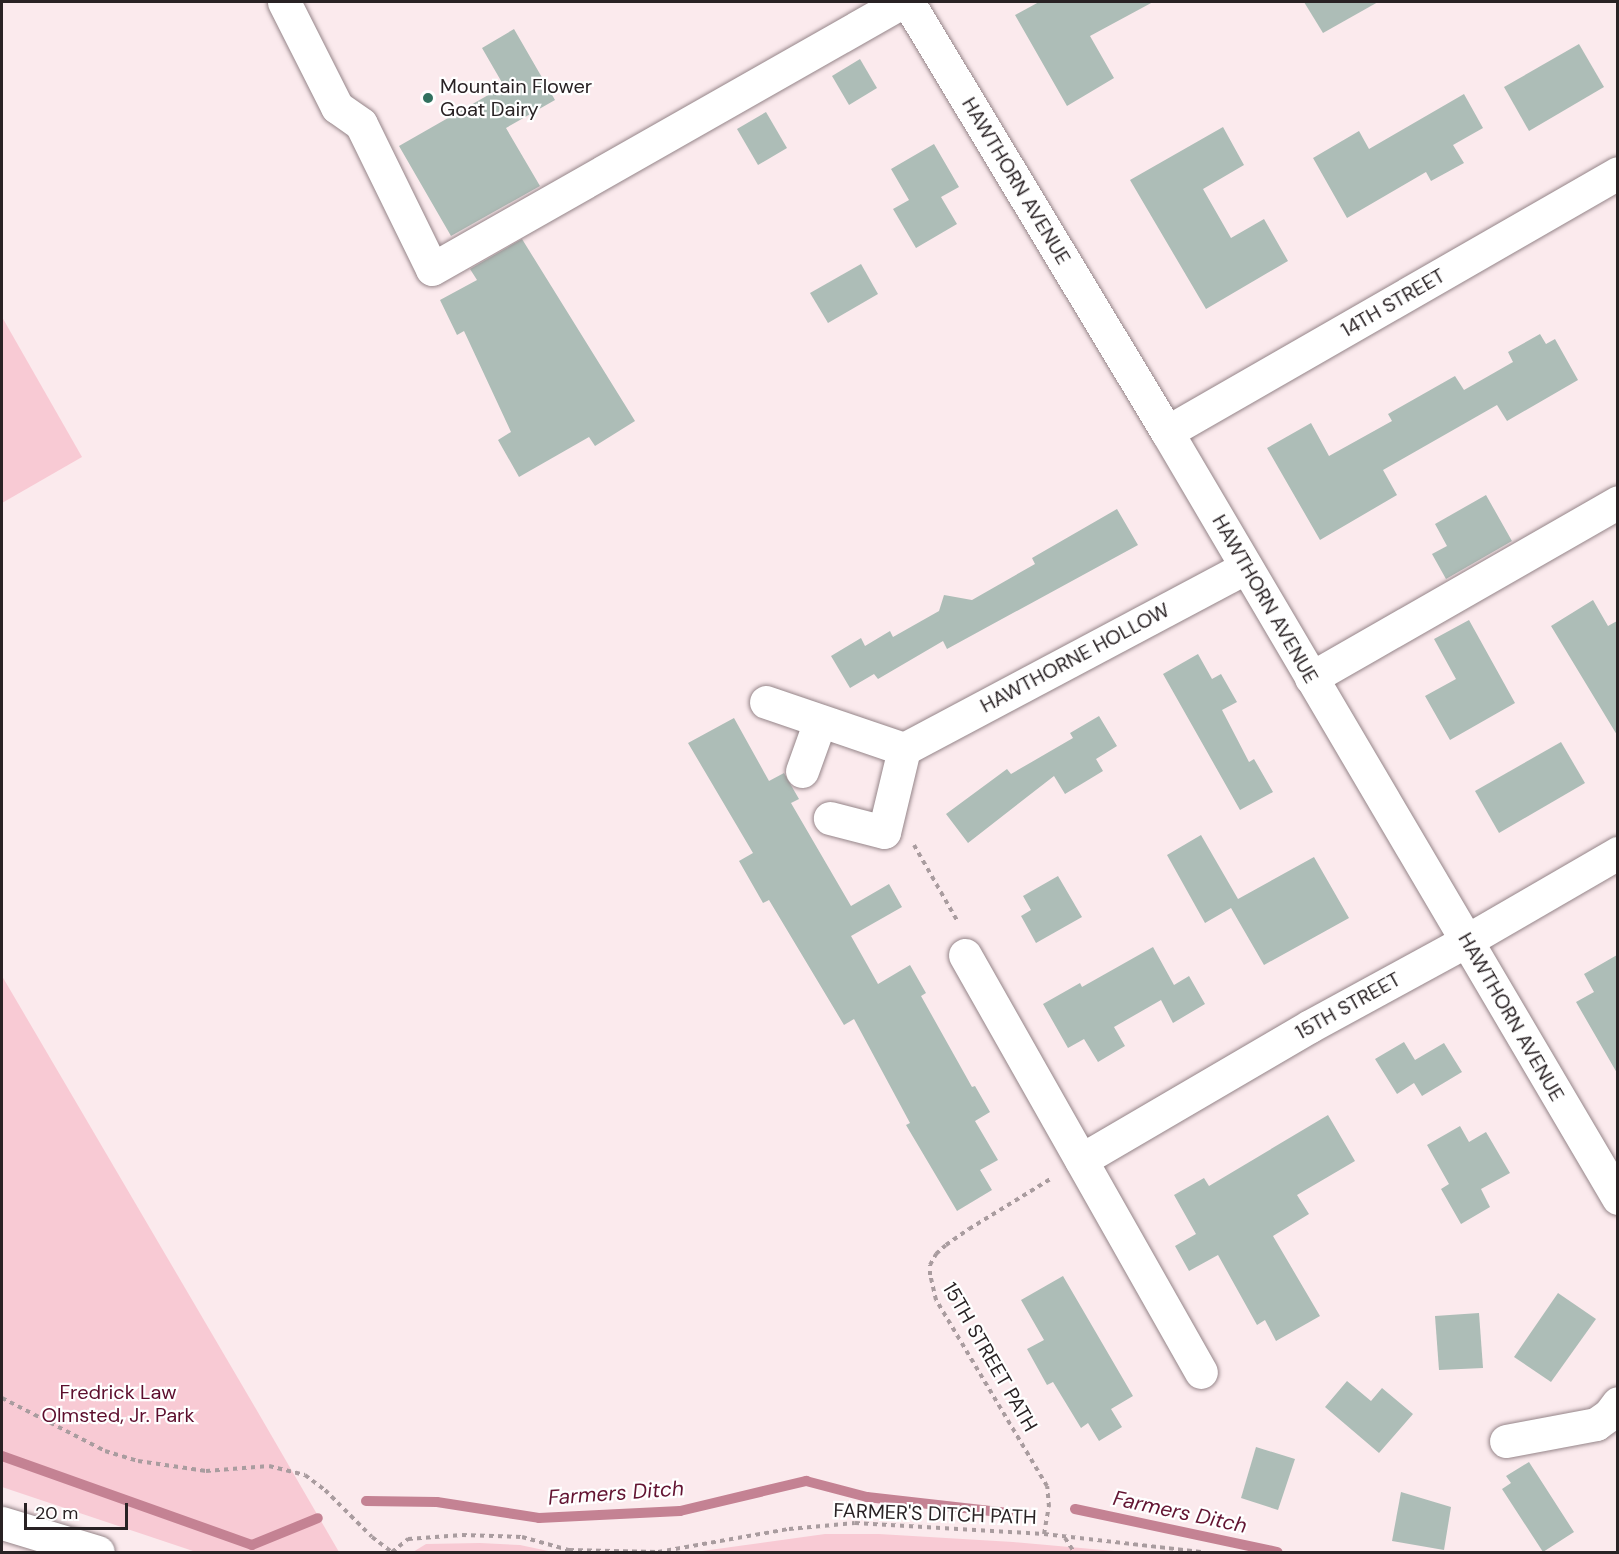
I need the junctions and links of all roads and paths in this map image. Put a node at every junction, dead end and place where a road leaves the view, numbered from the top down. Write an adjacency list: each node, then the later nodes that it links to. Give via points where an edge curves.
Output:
1 (284, 2): 2 (street, via 337,107 362,124 432,269)
2 (902, 2)
3 (908, 2): 5 (street, HAWTHORN AVENUE)
4 (1617, 173): 5 (street, 14TH STREET)
5 (1167, 432): 7 (street, HAWTHORN AVENUE)
6 (1617, 502): 8 (street)
7 (1246, 567): 8 (street, HAWTHORN AVENUE); 11 (street, HAWTHORNE HOLLOW)
8 (1311, 678): 16 (street, HAWTHORN AVENUE)
9 (766, 702): 10 (street)
10 (820, 721): 11 (street); 12 (street)
11 (904, 749): 14 (street)
12 (802, 771)
13 (830, 818): 14 (street)
14 (885, 832): 17 (path, via 909,836 968,941)
15 (1617, 853): 16 (street, 15TH STREET)
16 (1466, 941): 18 (street, 15TH STREET, via 1310,1026); 19 (street, HAWTHORN AVENUE)
17 (965, 955): 18 (street)
18 (1081, 1160): 20 (street); 25 (path, 15TH STREET PATH, via 969,1229 936,1254 930,1264 936,1300 1047,1486 1049,1507)
19 (1617, 1198)
20 (1201, 1372)
21 (2, 1398): 28 (path, FARMER'S DITCH PATH, via 105,1451 138,1461 206,1471 269,1466 305,1475)
22 (1617, 1403): 23 (street, via 1596,1424)
23 (1506, 1441)
24 (2, 1523): 27 (street)
25 (1044, 1534): 26 (path, FARMER'S DITCH PATH); 28 (path, FARMER'S DITCH PATH, via 855,1523 789,1529 658,1552 569,1550 522,1537 462,1535 408,1539)
26 (1065, 1538): 29 (path); 30 (path, FARMER'S DITCH PATH)
27 (98, 1552)
28 (392, 1552)
29 (1074, 1552)
30 (1201, 1552)

